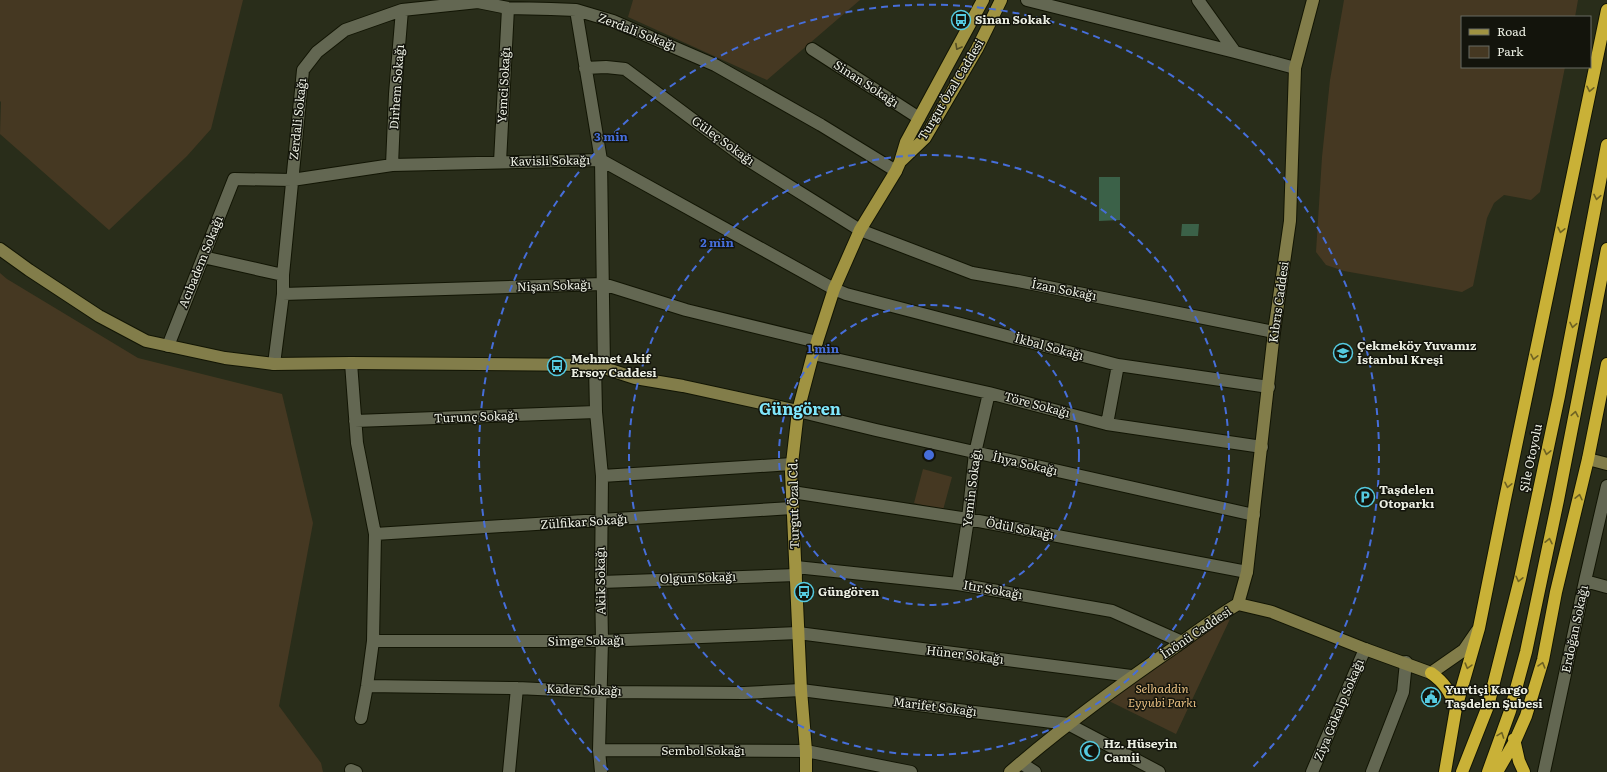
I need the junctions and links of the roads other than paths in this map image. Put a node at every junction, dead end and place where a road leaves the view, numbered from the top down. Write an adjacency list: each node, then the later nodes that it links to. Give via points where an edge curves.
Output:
1 (983, 0): 16 (main road, Turgut Özal Caddesi, one-way to 16)
2 (1001, 0): 21 (main road, Turgut Özal Caddesi, via 977,49 925,138)
3 (1027, 0): 13 (street)
4 (1198, 0): 13 (street)
5 (1313, 0): 15 (street, Kıbrıs Caddesi)
6 (478, 1): 8 (street, Zerdali Sokağı); 9 (street, Zerdali Sokağı)
7 (555, 4): 8 (street, Zerdali Sokağı); 10 (street, Zerdali Sokağı)
8 (508, 8): 19 (street, Yemci Sokağı)
9 (402, 10): 20 (street, Dirhem Sokağı); 23 (street, Zerdali Sokağı, via 345,30 317,52 303,70)
10 (576, 10): 14 (street, Akik Sokağı); 21 (street, Zerdali Sokağı, via 613,21 715,65)
11 (1607, 10): 69 (highway, one-way to 69)
12 (812, 49): 16 (street, Sinan Sokağı)
13 (1235, 52): 15 (street)
14 (585, 68): 18 (street, Akik Sokağı); 24 (street, Güleç Sokağı, via 625,69 743,157)
15 (1296, 68): 32 (street, Kıbrıs Caddesi, via 1290,221)
16 (919, 118): 21 (main road, Turgut Özal Caddesi, via 906,142)
17 (1607, 145): 100 (highway, Şile Otoyolu, one-way to 100, via 1559,396 1520,579 1488,706)
18 (601, 160): 19 (street, Kavisli Sokağı); 29 (street, Akik Sokağı); 30 (street, Kavisli Sokağı)
19 (500, 162): 20 (street, Kavisli Sokağı)
20 (392, 165): 23 (street, Kavisli Sokağı)
21 (898, 166): 24 (main road, Turgut Özal Cd.)
22 (234, 179): 23 (street, Kavisli Sokağı); 27 (street, Acıbadem Sokağı)
23 (292, 180): 28 (street, Zerdali Sokağı)
24 (860, 230): 30 (main road, Turgut Özal Cd.); 32 (street, İzan Sokağı, via 972,273)
25 (0, 249): 34 (street, via 99,316 146,341)
26 (1607, 249): 83 (highway, one-way to 26, via 1526,652 1558,500)
27 (202, 257): 28 (street); 34 (street, Acıbadem Sokağı)
28 (283, 275): 31 (street, Zerdali Sokağı)
29 (603, 284): 31 (street, Nişan Sokağı); 33 (street, Nişan Sokağı, via 686,310); 40 (street, Akik Sokağı)
30 (834, 289): 33 (main road, Turgut Özal Cd.); 39 (street, İkbal Sokağı)
31 (283, 294): 37 (street, Zerdali Sokağı)
32 (1274, 332): 42 (street, Kıbrıs Caddesi)
33 (817, 342): 35 (main road, Turgut Özal Cd.)
34 (168, 346): 37 (street, via 225,358)
35 (813, 354): 43 (street, Töre Sokağı); 44 (main road, Turgut Özal Cd.)
36 (351, 363): 37 (street); 40 (street); 46 (street)
37 (274, 364)
38 (1607, 364): 41 (highway)
39 (1118, 365): 42 (street, İkbal Sokağı); 47 (street)
40 (599, 367): 44 (street, via 635,378); 45 (street, Akik Sokağı)
41 (1606, 376): 50 (highway)
42 (1269, 387): 48 (street, Kıbrıs Caddesi)
43 (989, 393): 47 (street, Töre Sokağı); 49 (street, Yemin Sokağı)
44 (798, 410): 49 (street, İhya Sokağı); 51 (main road, Turgut Özal Cd.)
45 (596, 412): 46 (street, Turunç Sokağı); 53 (street, Akik Sokağı)
46 (355, 421): 61 (street)
47 (1107, 424): 48 (street, Töre Sokağı)
48 (1262, 447): 57 (street, Kıbrıs Caddesi)
49 (975, 453): 57 (street, İhya Sokağı); 58 (street, Yemin Sokağı)
50 (1588, 459): 52 (street); 86 (highway, one-way to 50, via 1526,716 1543,660 1556,592)
51 (792, 464): 53 (street); 55 (main road, Turgut Özal Cd.)
52 (1607, 464)
53 (602, 476): 59 (street, Akik Sokağı)
54 (1607, 486): 60 (street, Erdoğan Sokağı)
55 (792, 492): 56 (main road, Turgut Özal Cd.); 58 (street, Ödül Sokağı)
56 (792, 508): 59 (street, Zülfikar Sokağı); 62 (main road, Turgut Özal Cd.)
57 (1254, 515): 63 (street, Kıbrıs Caddesi)
58 (968, 519): 63 (street, Ödül Sokağı); 66 (street, Yemin Sokağı)
59 (601, 521): 61 (street, Zülfikar Sokağı); 65 (street, Akik Sokağı)
60 (1603, 523): 64 (street, Erdoğan Sokağı)
61 (375, 534): 72 (street)
62 (796, 571): 65 (street, Olgun Sokağı); 66 (street, Itır Sokağı); 70 (main road, Turgut Özal Cd.)
63 (1247, 572): 68 (street, Kıbrıs Caddesi)
64 (1585, 581): 67 (street); 104 (street, Erdoğan Sokağı)
65 (601, 582): 71 (street, Akik Sokağı)
66 (958, 584): 73 (street, Itır Sokağı, via 1112,611)
67 (1607, 587)
68 (1238, 604): 73 (street, İnönü Caddesi); 74 (street, İnönü Caddesi, via 1272,612)
69 (1479, 628): 76 (street, via 1464,650); 82 (highway, one-way to 82)
70 (798, 633): 71 (street, Simge Sokağı); 77 (street, Hüner Sokağı); 80 (main road, Turgut Özal Cd.)
71 (602, 641): 72 (street, Simge Sokağı); 81 (street, Akik Sokağı)
72 (373, 642): 78 (street)
73 (1182, 642): 77 (street, İnönü Caddesi)
74 (1365, 649): 75 (street, İnönü Caddesi); 97 (street, Ziya Gökalp Sokağı)
75 (1406, 662): 76 (street, İnönü Caddesi); 98 (street, via 1403,692)
76 (1431, 672): 82 (highway, via 1450,691)
77 (1131, 676): 85 (street, İnönü Caddesi)
78 (367, 686): 79 (street, Kader Sokağı); 84 (street)
79 (517, 688): 81 (street, Kader Sokağı); 90 (street)
80 (801, 690): 81 (street, Kader Sokağı, via 744,693); 85 (street, Marifet Sokağı); 88 (main road, Turgut Özal Cd.)
81 (601, 692): 87 (street, Akik Sokağı)
82 (1456, 708): 99 (highway)
83 (1510, 711): 86 (highway); 101 (highway, one-way to 83)
84 (361, 718)
85 (1068, 724): 89 (street, İnönü Caddesi); 96 (street)
86 (1515, 741): 102 (highway); 103 (highway)
87 (599, 750): 88 (street, Sembol Sokağı); 91 (street, Akik Sokağı)
88 (806, 751): 92 (main road, Turgut Özal Cd.); 93 (street, Sembol Sokağı)
89 (1021, 763): 94 (street, İnönü Caddesi); 95 (street)
90 (509, 772)
91 (600, 772)
92 (806, 772)
93 (910, 772)
94 (1010, 772)
95 (1035, 772)
96 (1159, 772)
97 (1312, 772)
98 (1372, 772)
99 (1445, 772)
100 (1462, 772)
101 (1488, 772)
102 (1497, 772)
103 (1524, 772)
104 (1544, 772)

